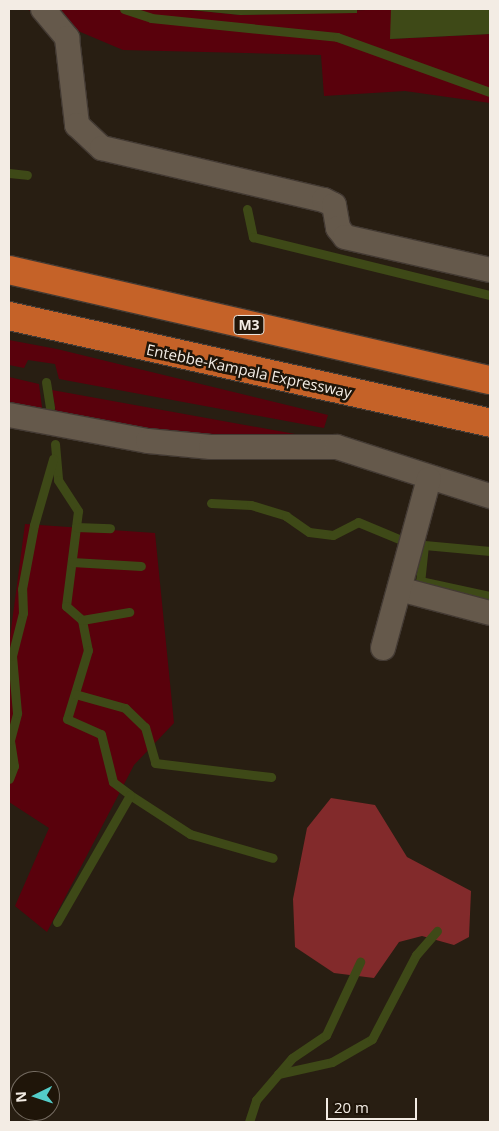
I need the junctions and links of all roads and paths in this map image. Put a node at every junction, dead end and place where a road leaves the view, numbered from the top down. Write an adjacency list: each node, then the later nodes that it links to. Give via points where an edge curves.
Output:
1 (43, 9): 3 (street, via 67,38 78,125 102,148 324,200 334,205 338,228 345,237)
2 (9, 270): 5 (highway, M3)
3 (490, 270)
4 (9, 316): 7 (highway, Entebbe-Kampala Expressway)
5 (490, 380)
6 (9, 415): 8 (street, via 148,441 210,447 337,446)
7 (490, 423)
8 (429, 479): 9 (street); 10 (street)
9 (490, 496)
10 (402, 590): 11 (street); 12 (street)
11 (490, 613)
12 (383, 648)

